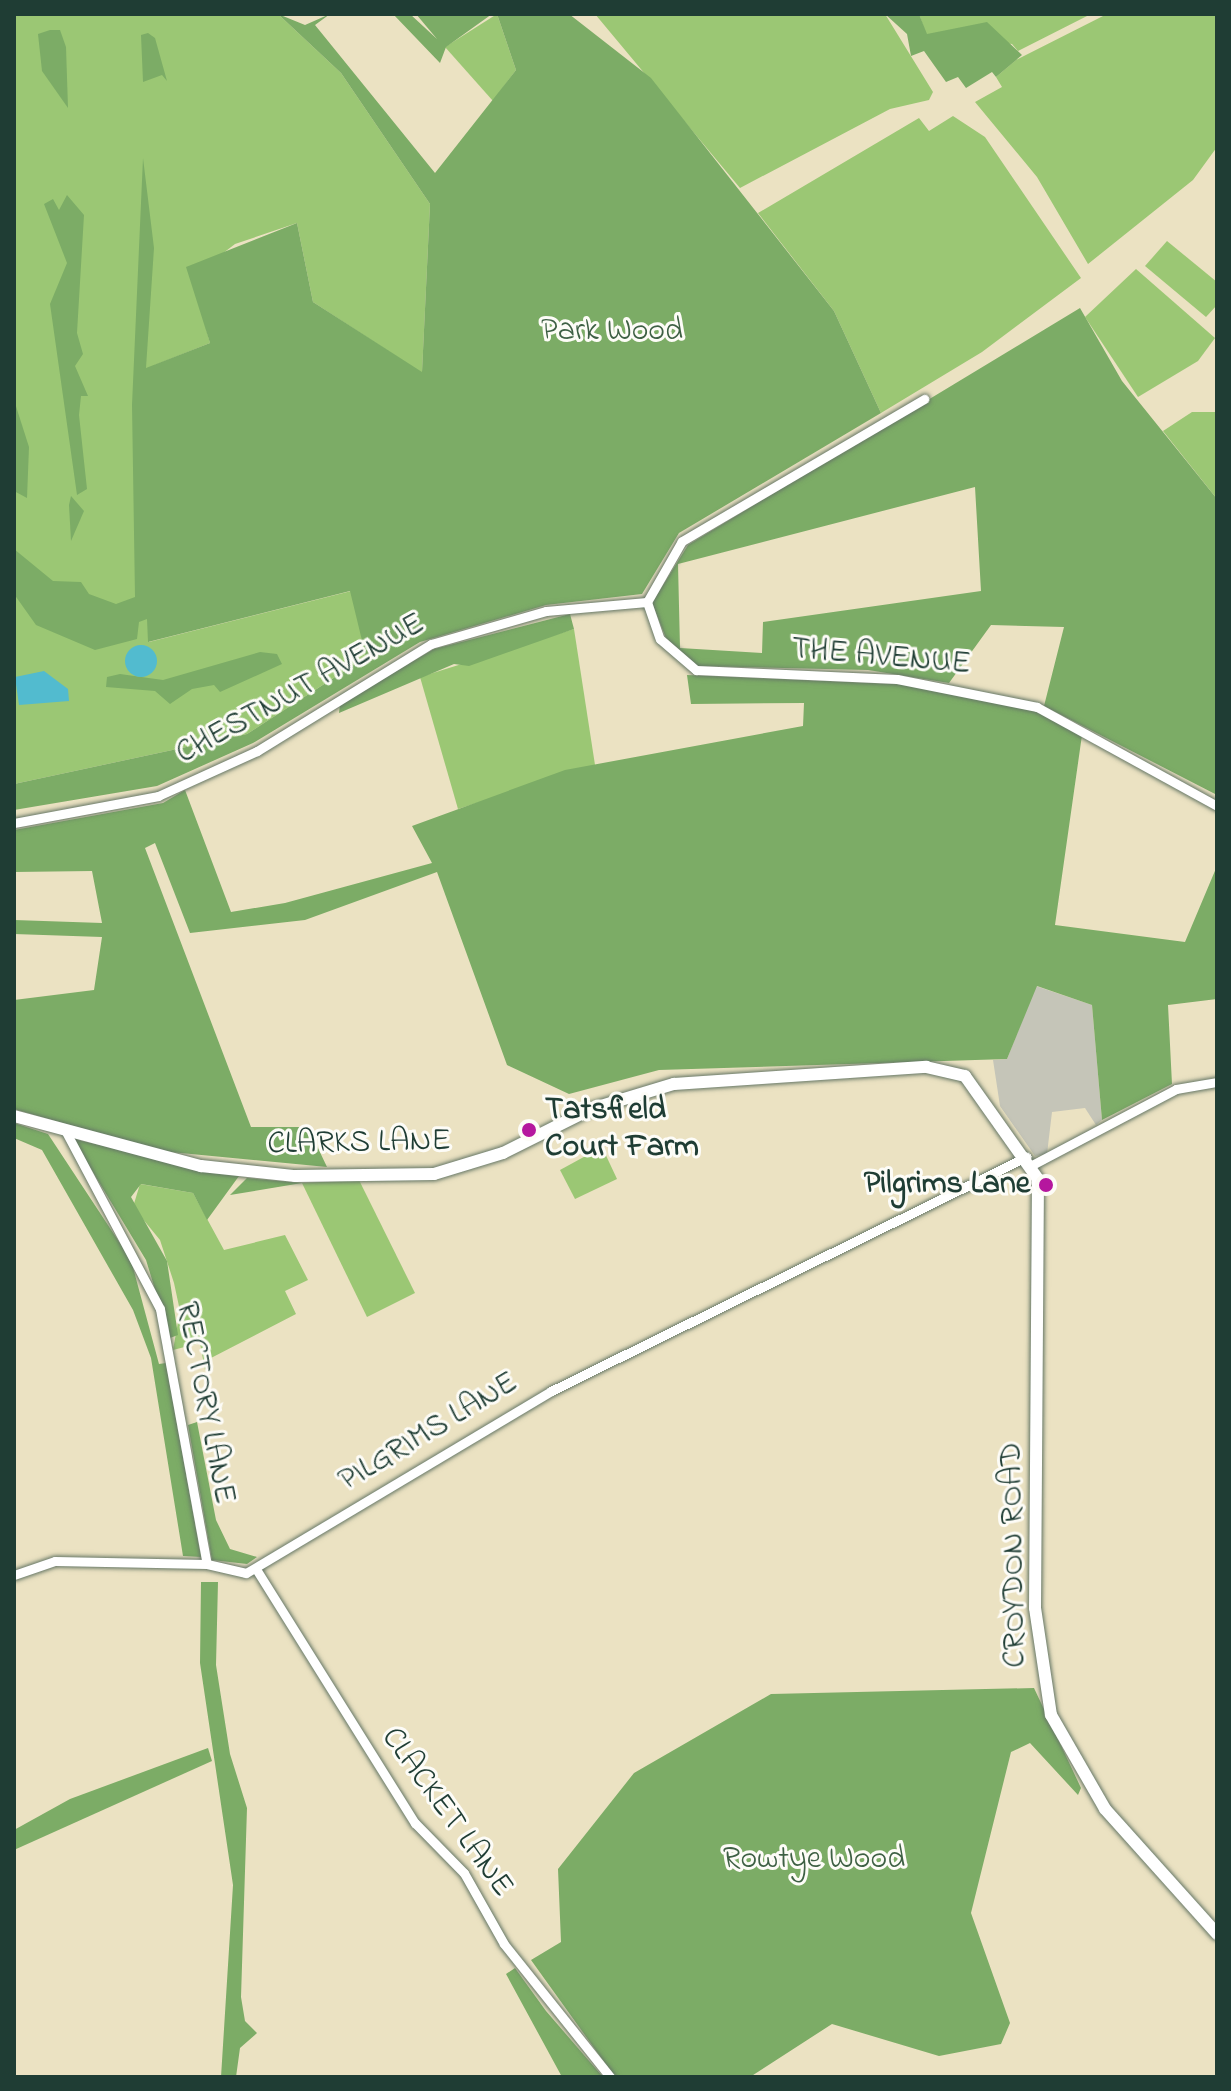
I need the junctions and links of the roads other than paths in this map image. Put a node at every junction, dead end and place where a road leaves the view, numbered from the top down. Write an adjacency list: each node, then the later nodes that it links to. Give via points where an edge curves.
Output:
1 (924, 399): 2 (street, via 682,541)
2 (647, 602): 3 (street, THE AVENUE, via 660,639 696,670 897,679 1037,707); 4 (street, CHESTNUT AVENUE, via 546,611 431,644 257,751 158,796)
3 (1217, 806)
4 (14, 823)
5 (1217, 1082): 8 (street, PILGRIMS LANE, via 1176,1089)
6 (14, 1116): 7 (main road, CLARKS LANE)
7 (66, 1132): 8 (main road, CLARKS LANE, via 201,1166 295,1176 434,1174 503,1153 591,1109 674,1084 939,1067 975,1086); 9 (street, RECTORY LANE, via 160,1309)
8 (1029, 1161): 10 (street, PILGRIMS LANE, via 551,1391); 12 (main road, CROYDON ROAD, via 1040,1193 1035,1608 1045,1695 1090,1790)
9 (207, 1564): 10 (street, via 235,1572); 11 (street, via 55,1561)
10 (256, 1569): 13 (street, CLACKET LANE, via 415,1823 464,1873 504,1944)
11 (14, 1575)
12 (1217, 1934)
13 (610, 2077)

